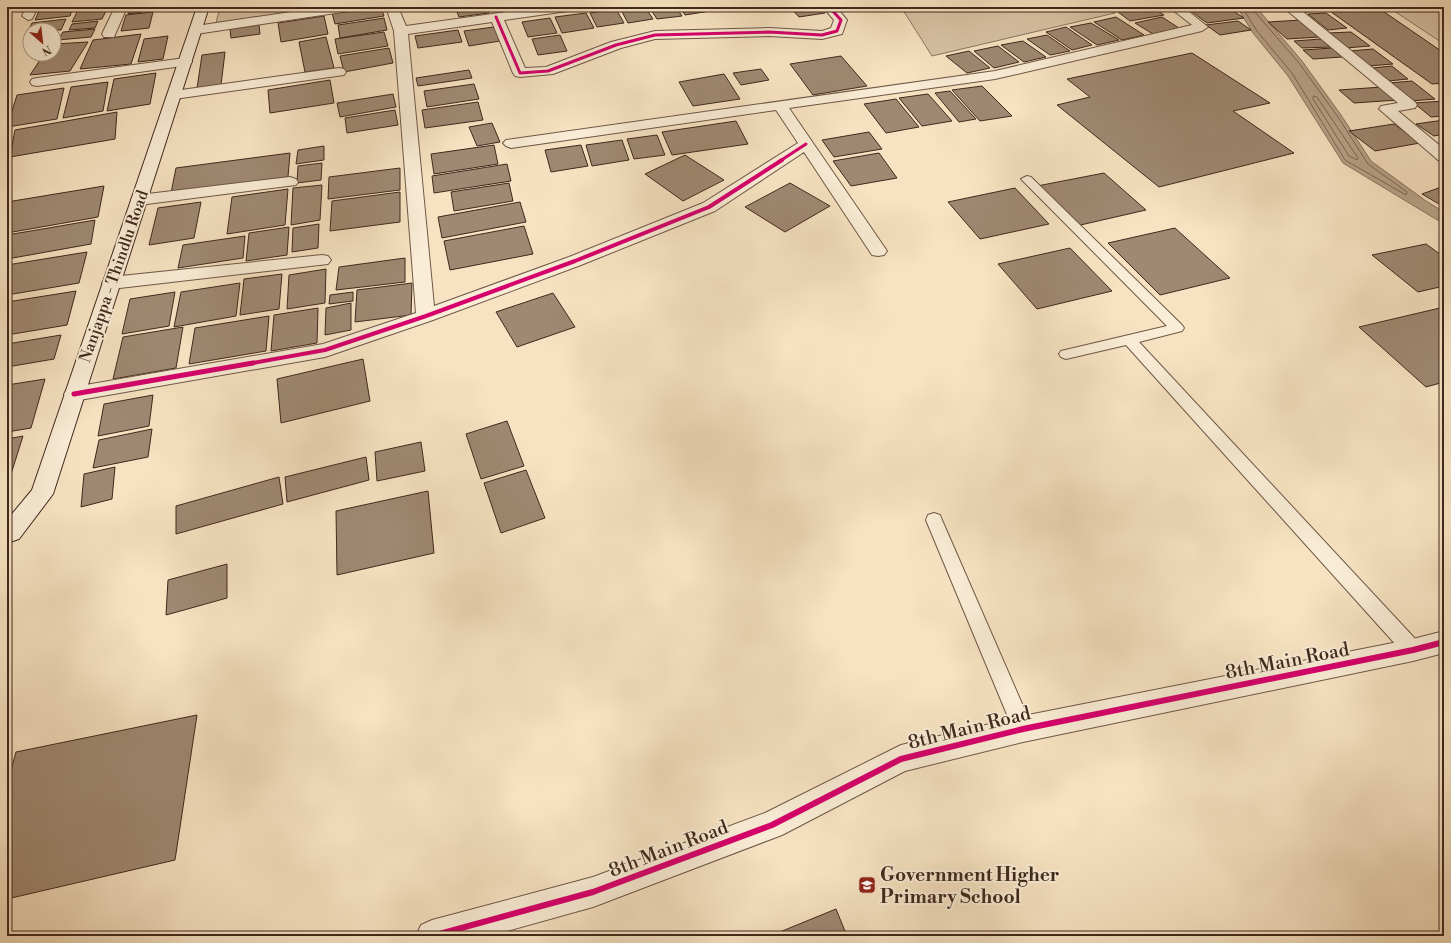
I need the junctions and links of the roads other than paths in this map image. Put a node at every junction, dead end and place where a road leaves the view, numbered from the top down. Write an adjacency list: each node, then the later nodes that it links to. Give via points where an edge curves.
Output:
1 (121, 7): 12 (street)
2 (204, 7): 10 (street, Nanjappa - Thindlu Road)
3 (350, 7): 10 (street)
4 (392, 7): 11 (street)
5 (568, 7): 9 (street)
6 (829, 7): 9 (street, via 841,20 837,32 822,35 761,32 655,35 616,45 548,71 534,73 520,73)
7 (1175, 7): 17 (street, via 1202,27 995,75)
8 (1289, 7): 20 (street, via 1410,104 1386,109)
9 (496, 17): 11 (street)
10 (196, 30): 13 (street, Nanjappa - Thindlu Road)
11 (401, 31): 27 (street)
12 (109, 34)
13 (185, 62): 15 (street); 16 (street, Nanjappa - Thindlu Road)
14 (339, 72): 16 (street)
15 (37, 82)
16 (174, 95): 23 (street, Nanjappa - Thindlu Road)
17 (780, 105): 18 (street); 19 (street)
18 (511, 143)
19 (806, 144): 24 (street); 27 (street, via 709,207 575,261)
20 (1444, 157)
21 (1027, 179): 28 (lane, via 1177,328)
22 (290, 182): 23 (street)
23 (139, 200): 26 (street, Nanjappa - Thindlu Road)
24 (878, 251)
25 (322, 260): 26 (street)
26 (111, 283): 30 (street, Nanjappa - Thindlu Road)
27 (426, 316): 30 (street, via 325,350)
28 (1129, 340): 29 (lane); 34 (lane)
29 (1066, 354)
30 (74, 394): 32 (street, Nanjappa - Thindlu Road, via 42,494)
31 (934, 520): 35 (lane)
32 (7, 534)
33 (1444, 642): 34 (street, 8th Main Road)
34 (1413, 650): 35 (street, 8th Main Road)
35 (1023, 728): 36 (street, 8th Main Road, via 901,759 772,825 593,892)
36 (432, 936)

